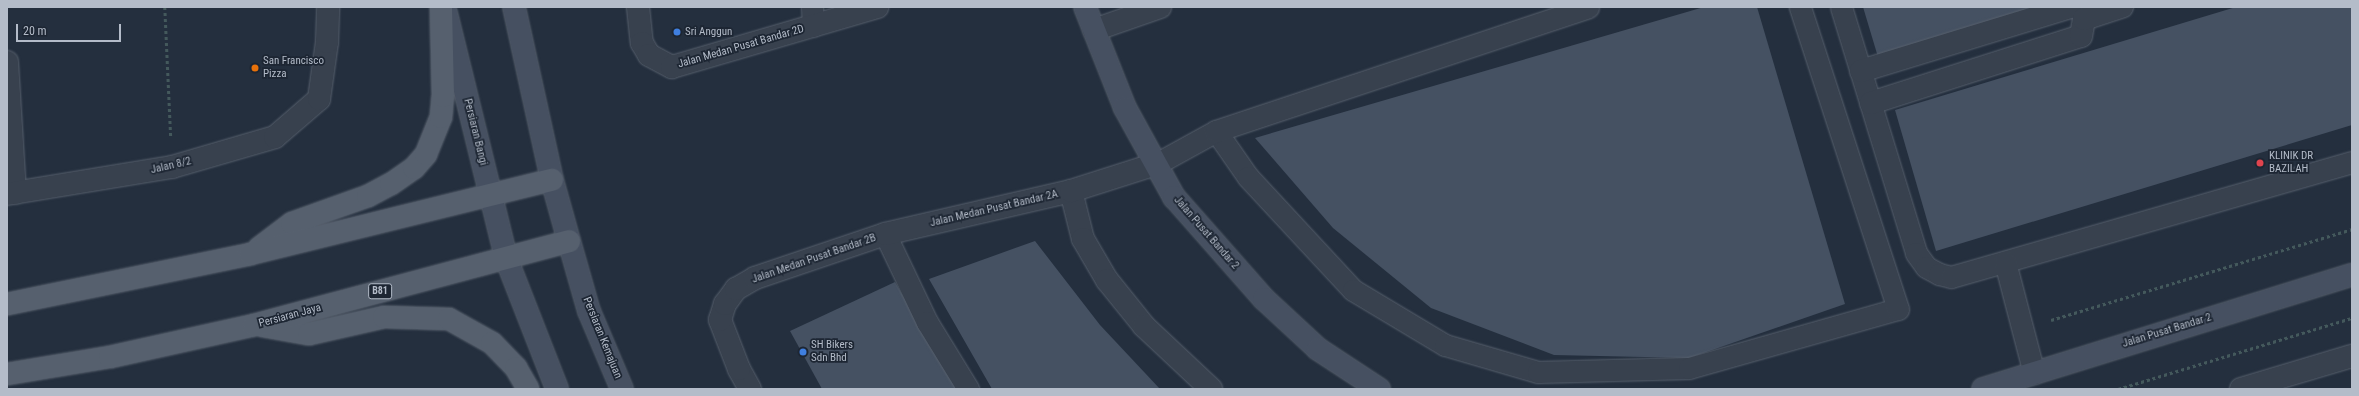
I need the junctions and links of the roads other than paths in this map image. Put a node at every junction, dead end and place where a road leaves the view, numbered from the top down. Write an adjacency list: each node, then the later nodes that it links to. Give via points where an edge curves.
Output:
1 (328, 7): 24 (street, Jalan 8/2, via 327,42 319,99 275,137 172,167)
2 (441, 7): 28 (main road, via 443,96 436,132 426,154 414,168 391,184 368,196 292,223)
3 (444, 7): 25 (street, Persiaran Bangi)
4 (514, 7): 22 (street)
5 (638, 7): 14 (street, Jalan Medan Pusat Bandar 2D, via 642,43 649,55 672,67)
6 (877, 7): 14 (street, Jalan Medan Pusat Bandar 2D)
7 (1085, 7): 15 (street, Jalan Pusat Bandar 2)
8 (1160, 7): 15 (street)
9 (1588, 7): 19 (lane)
10 (1800, 7): 37 (lane, via 1898,309 1689,368)
11 (1841, 7): 17 (lane)
12 (2122, 7): 13 (street)
13 (2075, 11): 17 (street); 18 (street, via 2081,36)
14 (812, 16)
15 (1094, 30): 21 (street, Jalan Pusat Bandar 2, via 1125,108)
16 (7, 62): 24 (street)
17 (1861, 71): 18 (lane)
18 (1871, 103): 30 (lane, via 1916,253 1926,267 1951,278)
19 (1216, 131): 21 (lane); 37 (lane, via 1248,177 1353,290 1445,345)
20 (2352, 162): 30 (lane)
21 (1156, 164): 23 (street); 44 (street, Jalan Pusat Bandar 2, via 1174,197 1264,299 1318,349)
22 (552, 180): 25 (main road); 27 (street)
23 (1071, 191): 26 (street, Jalan Medan Pusat Bandar 2A); 43 (street, Jalan Medan Pusat Bandar 2A, via 1083,239 1107,280 1144,326)
24 (11, 194)
25 (491, 195): 28 (main road); 29 (street, Persiaran Bangi)
26 (885, 234): 41 (street, Jalan Medan Pusat Bandar 2B, via 755,278 736,289 725,304 720,320 739,369); 42 (lane, via 926,322)
27 (569, 241): 29 (main road, Persiaran Jaya); 40 (street, Persiaran Kemajuan, via 589,311)
28 (250, 254): 32 (main road)
29 (506, 258): 33 (main road, Persiaran Jaya / B81); 39 (street)
30 (2005, 262): 35 (lane)
31 (2352, 275): 35 (street, Jalan Pusat Bandar 2)
32 (7, 304)
33 (254, 325): 36 (main road, Persiaran Jaya / B81, via 110,357); 38 (main road, via 309,334 384,317 449,319 492,343 516,368)
34 (2352, 356): 46 (street)
35 (2034, 373): 45 (street, Jalan Pusat Bandar 2)
36 (7, 374)
37 (1536, 380)
38 (528, 389)
39 (557, 389)
40 (622, 389)
41 (750, 389)
42 (968, 389)
43 (1211, 389)
44 (1379, 389)
45 (1983, 389)
46 (2241, 389)

